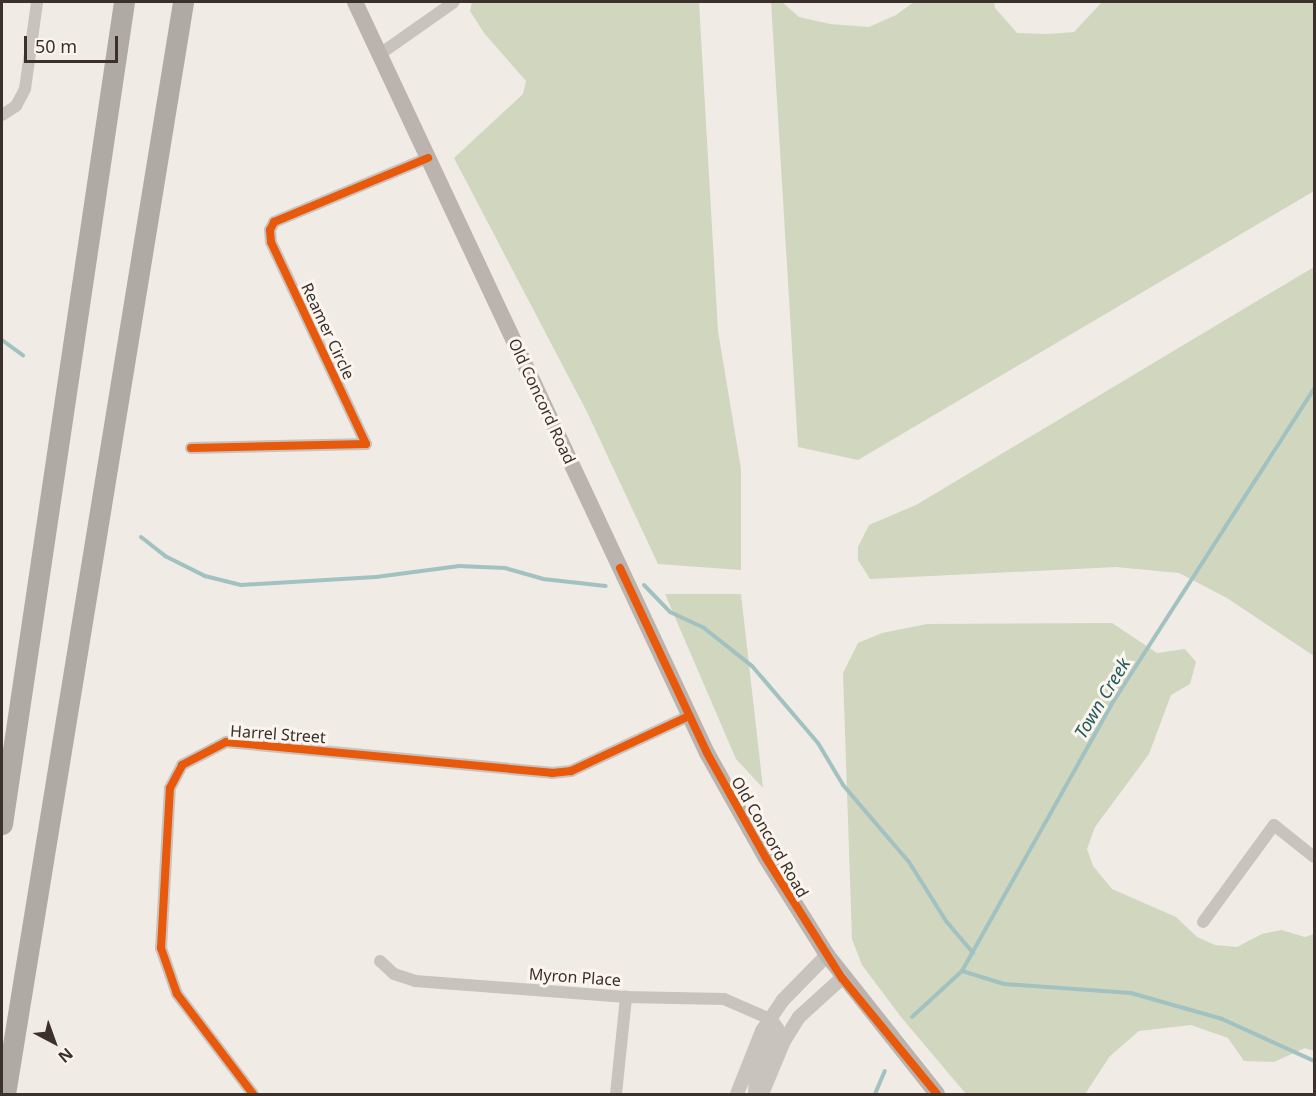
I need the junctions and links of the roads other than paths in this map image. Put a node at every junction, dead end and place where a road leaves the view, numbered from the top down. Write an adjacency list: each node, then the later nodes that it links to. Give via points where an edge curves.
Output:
1 (37, 2): 7 (street, via 25,89 16,106)
2 (124, 2): 11 (highway)
3 (183, 2): 19 (highway)
4 (355, 2): 6 (main road, Old Concord Road)
5 (454, 2): 6 (street)
6 (380, 54): 8 (main road, Old Concord Road)
7 (2, 116)
8 (428, 158): 9 (street, Reamer Circle, via 274,222 270,230 271,242 366,444); 10 (main road, Old Concord Road)
9 (191, 448)
10 (689, 716): 14 (main road, Old Concord Road, via 765,858); 20 (street, Harrel Street, via 571,771 552,773 225,742 182,765 170,789 161,948 177,994)
11 (2, 824)
12 (1314, 857): 13 (street, via 1274,825)
13 (1203, 922)
14 (827, 955): 16 (main road, Old Concord Road); 18 (street)
15 (380, 961): 17 (street, Myron Place, via 394,974 415,981)
16 (842, 978): 24 (street, via 799,1017 784,1041); 25 (main road, Old Concord Road)
17 (626, 997): 18 (street, Myron Place, via 724,999); 21 (street)
18 (770, 1019): 22 (street, via 749,1055); 23 (street, via 777,1029 756,1076)
19 (5, 1095)
20 (253, 1095)
21 (616, 1095)
22 (737, 1095)
23 (755, 1095)
24 (762, 1095)
25 (937, 1095)

